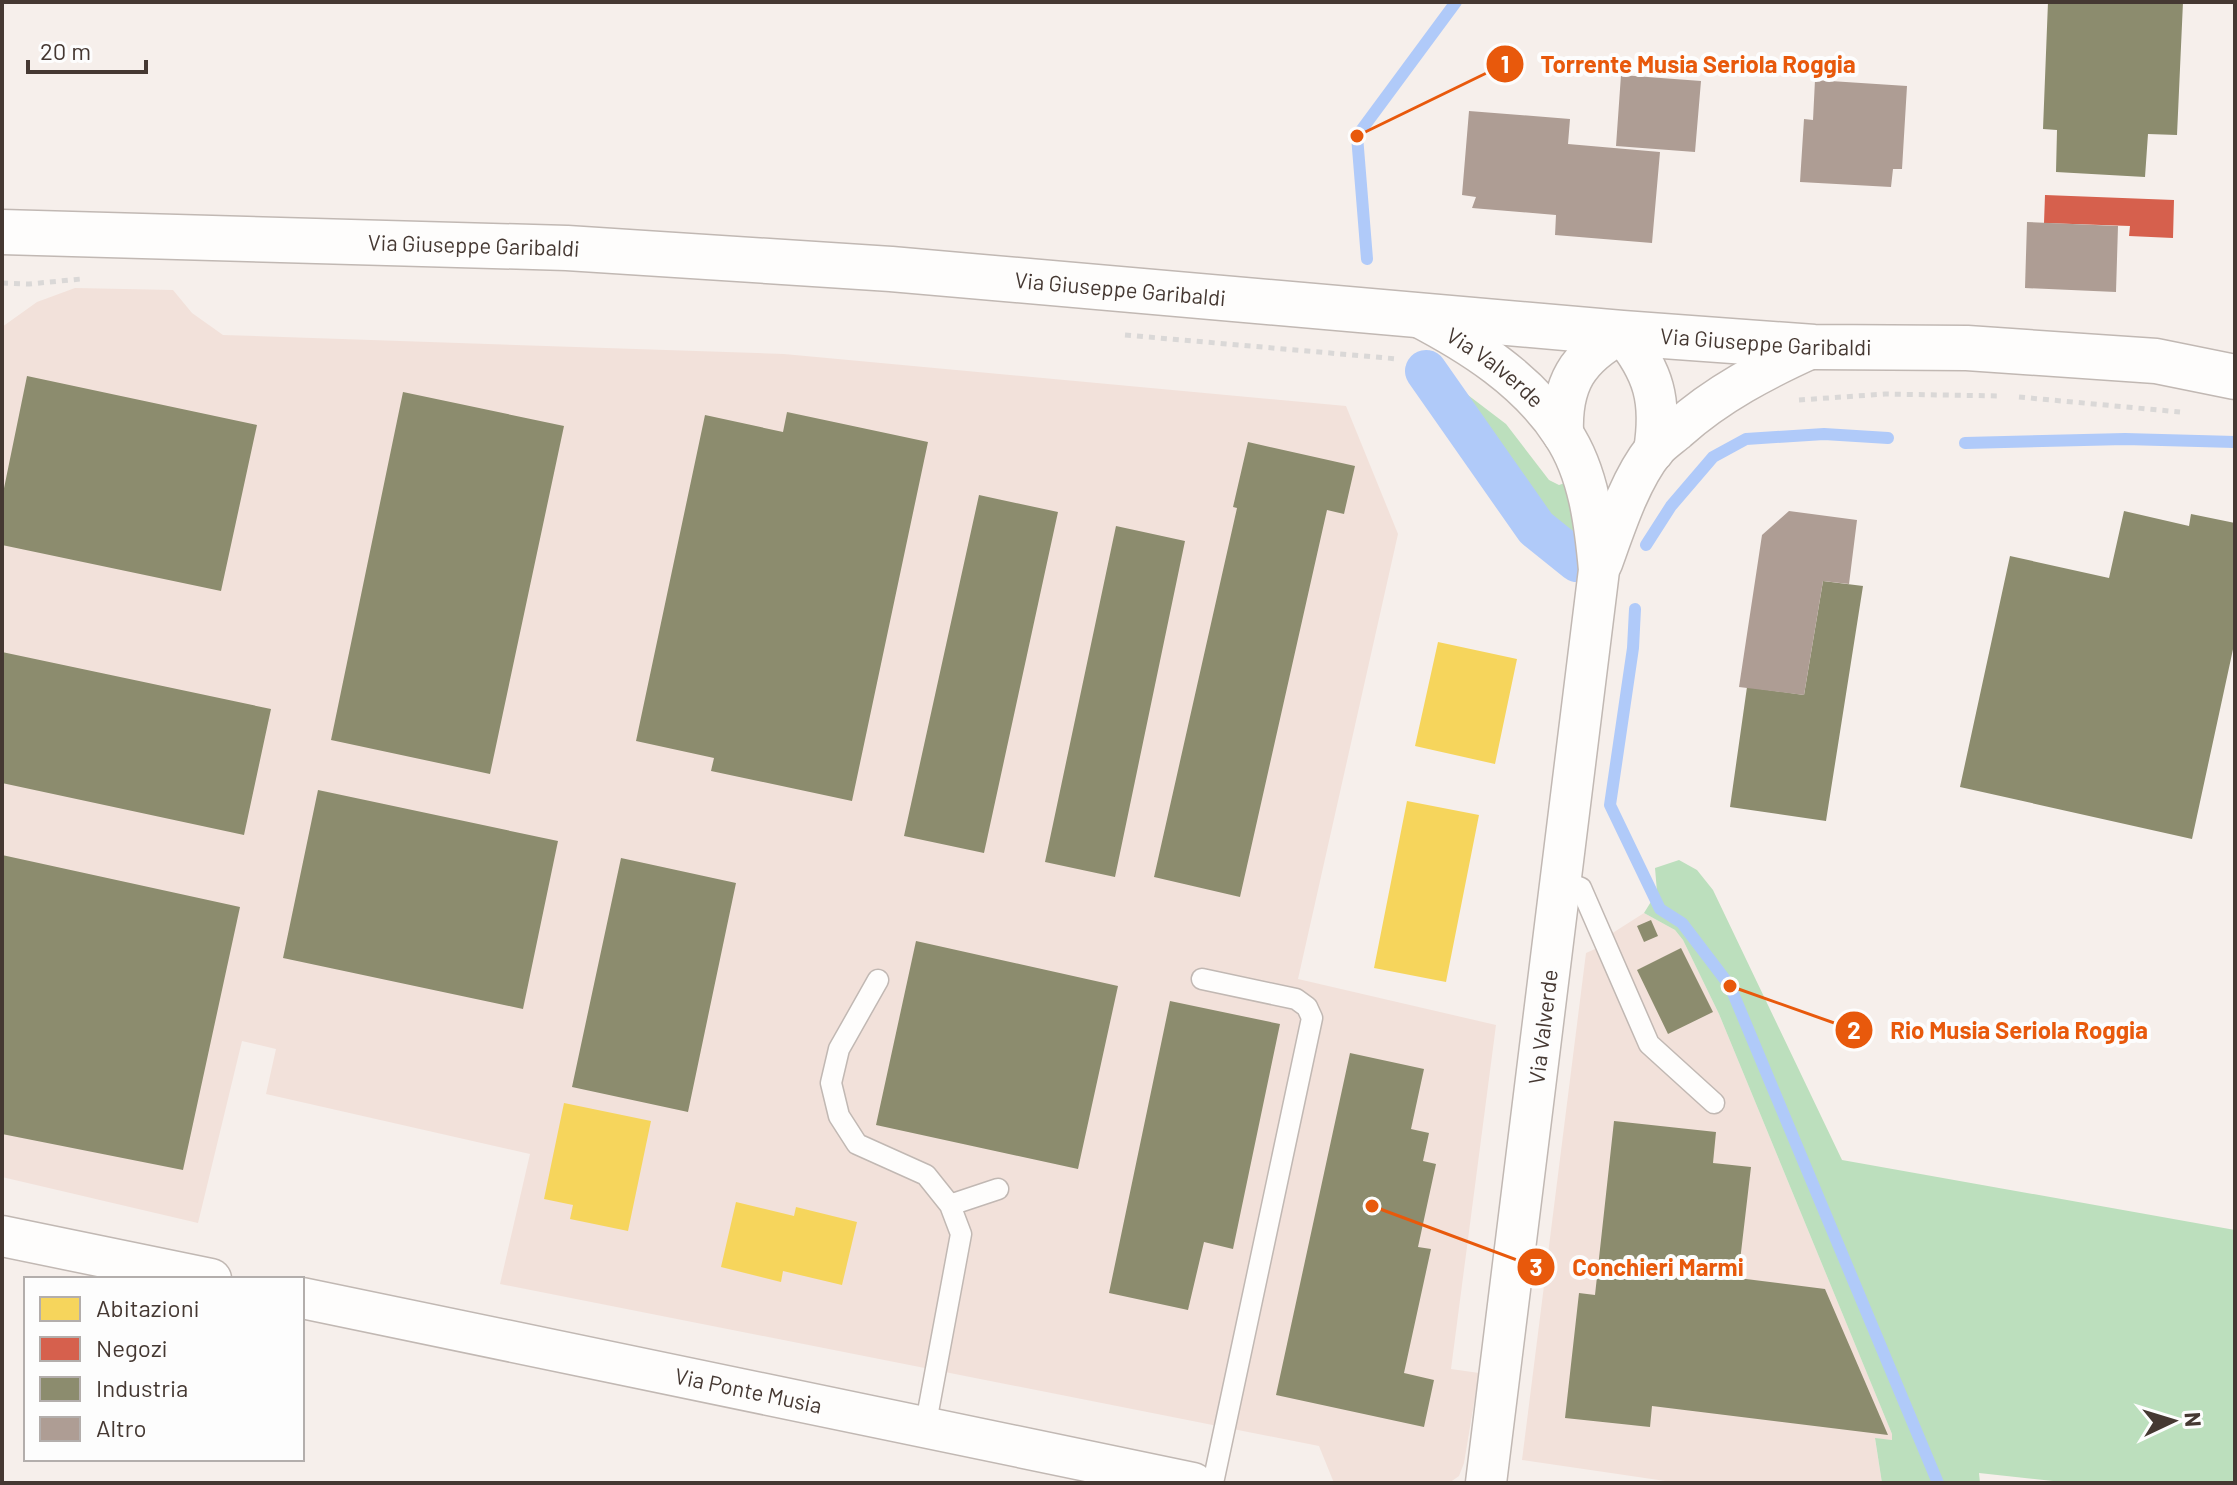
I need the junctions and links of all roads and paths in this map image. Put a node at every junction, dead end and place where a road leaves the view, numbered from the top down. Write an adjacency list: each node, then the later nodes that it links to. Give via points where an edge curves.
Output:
1 (2, 232): 4 (street, Via Giuseppe Garibaldi, via 567,248 891,269)
2 (93, 278): 3 (path)
3 (2, 283)
4 (1415, 315): 5 (street, Via Giuseppe Garibaldi); 12 (street, Via Valverde, via 1497,365)
5 (1622, 333): 7 (street, Via Giuseppe Garibaldi); 12 (street, Via Valverde, via 1582,362 1569,384); 13 (street, Via Valverde, via 1638,352 1657,400)
6 (1121, 335): 8 (path)
7 (1814, 347): 9 (street, Via Giuseppe Garibaldi, via 1967,348 2156,361); 13 (street, Via Valverde, via 1729,391)
8 (1410, 360)
9 (2235, 377)
10 (1787, 404): 11 (path, via 1854,395 2005,396)
11 (2189, 412)
12 (1563, 434): 14 (street, Via Valverde, via 1589,500)
13 (1654, 451): 14 (street, Via Valverde, via 1632,489)
14 (1599, 570): 15 (street, Via Valverde)
15 (1561, 880): 18 (lane, via 1581,888 1649,1044); 27 (street, Via Valverde)
16 (1202, 979): 26 (lane, via 1296,999 1312,1018)
17 (878, 980): 20 (lane, via 839,1049 831,1083 839,1116 857,1144 926,1175)
18 (1714, 1103)
19 (998, 1189): 20 (lane)
20 (950, 1205): 24 (lane, via 961,1234)
21 (2, 1236): 22 (street)
22 (201, 1277)
23 (304, 1298): 24 (street, Via Ponte Musia)
24 (925, 1428): 25 (street, Via Ponte Musia)
25 (1193, 1483)
26 (1213, 1483)
27 (1486, 1483)

